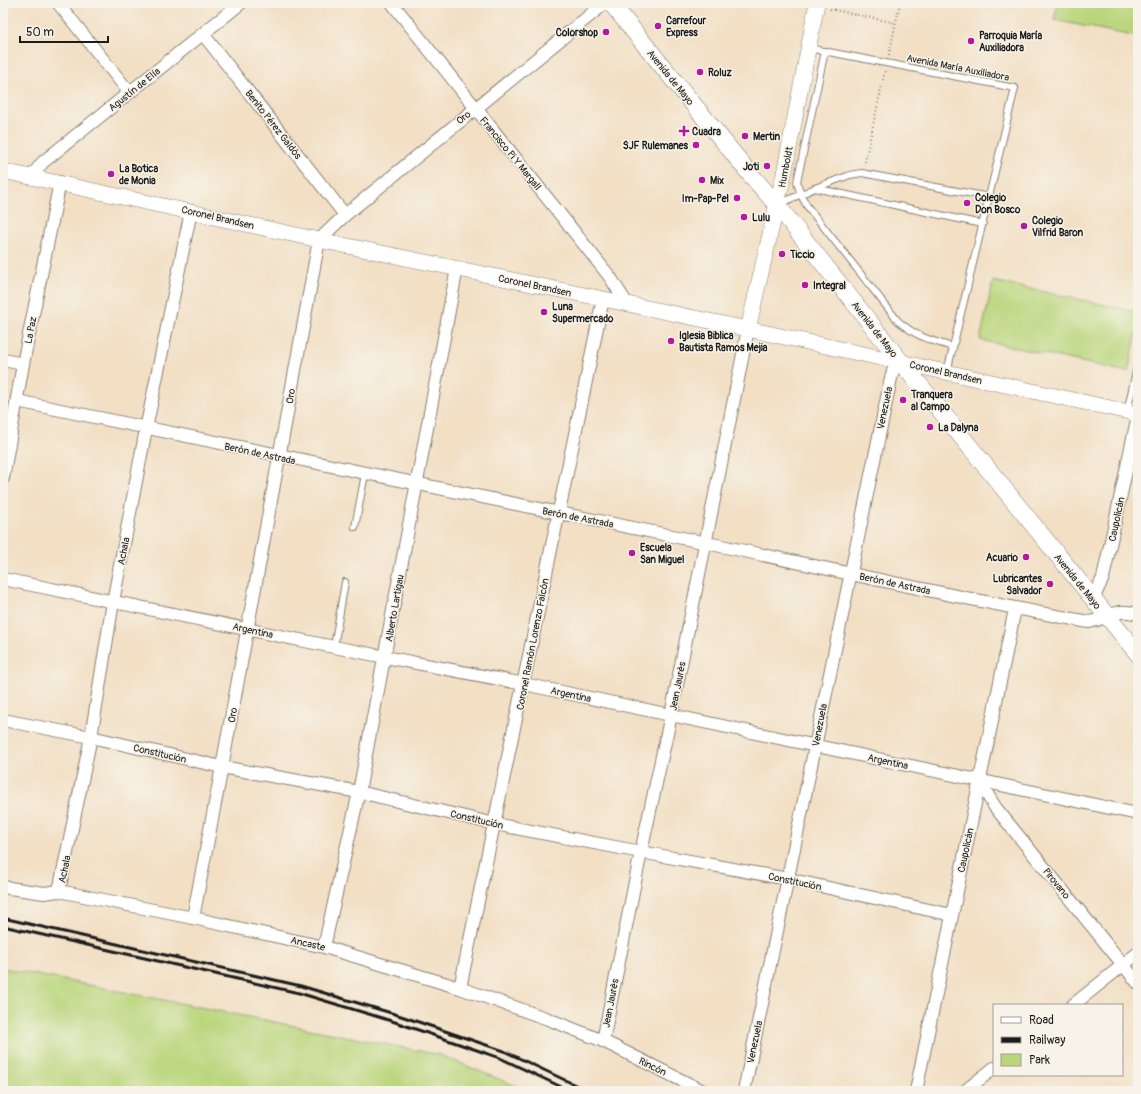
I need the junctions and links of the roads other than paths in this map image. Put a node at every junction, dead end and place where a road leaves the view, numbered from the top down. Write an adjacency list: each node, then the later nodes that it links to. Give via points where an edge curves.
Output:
1 (58, 3): 10 (street)
2 (392, 3): 11 (street, Francisco Pi Y Margall)
3 (605, 3): 11 (street, Oro)
4 (611, 3): 18 (main road, Avenida de Mayo)
5 (237, 4): 7 (street, Agustín de Elía)
6 (817, 5): 8 (street, Humboldt)
7 (203, 34): 10 (street, Agustín de Elía); 20 (street, Benito Pérez Galdós)
8 (808, 48): 9 (lane, Avenida María Auxiliadora); 18 (street, Humboldt)
9 (825, 51): 16 (lane, via 797,182); 17 (lane, Avenida María Auxiliadora, via 1015,88)
10 (130, 92): 13 (street, Agustín de Elía, via 43,162)
11 (475, 107): 20 (street, Oro); 25 (street, Francisco Pi Y Margall, via 610,277)
12 (3, 171): 13 (street, Coronel Brandsen)
13 (30, 177): 14 (street, Coronel Brandsen)
14 (60, 182): 19 (street, Coronel Brandsen); 31 (street, La Paz)
15 (815, 188): 16 (lane); 17 (lane, via 862,173); 21 (lane)
16 (797, 196): 18 (lane); 27 (lane, via 898,322 918,336)
17 (988, 197): 21 (lane, Avenida María Auxiliadora)
18 (777, 205): 26 (street, Humboldt); 29 (main road, Avenida de Mayo)
19 (191, 211): 22 (street, Coronel Brandsen); 35 (street, Achala)
20 (345, 215): 22 (street, Oro)
21 (982, 224): 27 (lane, Avenida María Auxiliadora)
22 (319, 240): 23 (street, Coronel Brandsen); 36 (street, Oro)
23 (457, 268): 24 (street, Coronel Brandsen); 39 (street, Alberto Lartigau)
24 (603, 299): 25 (street, Coronel Brandsen); 40 (street, Coronel Ramón Lorenzo Falcón)
25 (627, 304): 26 (street, Coronel Brandsen)
26 (748, 330): 29 (street, Coronel Brandsen); 42 (street, Jean Jaurès)
27 (953, 347): 32 (lane, Avenida María Auxiliadora)
28 (3, 360): 31 (street)
29 (901, 362): 32 (street, Coronel Brandsen); 43 (street, Venezuela, via 890,378); 46 (main road, Avenida de Mayo)
30 (1138, 363): 34 (lane)
31 (23, 364): 33 (street, La Paz)
32 (946, 373): 34 (street, Coronel Brandsen)
33 (17, 401): 35 (street, Berón de Astrada); 38 (street, La Paz)
34 (1134, 413): 46 (street, Caupolicán, via 1103,578)
35 (146, 429): 36 (street, Berón de Astrada); 47 (street, Achala)
36 (279, 457): 37 (street, Berón de Astrada); 51 (street, Oro)
37 (365, 474): 39 (street, Berón de Astrada); 41 (lane)
38 (3, 478)
39 (416, 485): 40 (street, Berón de Astrada); 54 (street, Alberto Lartigau)
40 (558, 513): 42 (street, Berón de Astrada); 55 (street, Coronel Ramón Lorenzo Falcón)
41 (355, 527)
42 (705, 543): 43 (street, Berón de Astrada); 56 (street, Jean Jaurès)
43 (850, 573): 48 (street, Berón de Astrada); 59 (street, Venezuela)
44 (3, 579): 47 (street, Argentina)
45 (345, 582): 52 (lane)
46 (1093, 599): 50 (main road, Avenida de Mayo)
47 (113, 602): 51 (street, Argentina); 58 (street, Achala)
48 (1015, 609): 50 (street, Berón de Astrada, via 1089,622); 61 (street, Caupolicán)
49 (1138, 614): 50 (street, Berón de Astrada, via 1121,612)
50 (1108, 617): 53 (main road, Avenida de Mayo)
51 (248, 629): 52 (street, Argentina); 60 (street, Oro)
52 (334, 647): 54 (street, Argentina)
53 (1138, 654)
54 (385, 657): 55 (street, Argentina); 62 (street, Alberto Lartigau)
55 (524, 684): 56 (street, Argentina); 64 (street, Coronel Ramón Lorenzo Falcón)
56 (671, 714): 59 (street, Argentina); 65 (street, Jean Jaurès)
57 (3, 720): 58 (street, Constitución)
58 (91, 737): 60 (street, Constitución); 68 (street, Achala)
59 (815, 746): 61 (street, Argentina); 66 (street, Venezuela)
60 (222, 767): 62 (street, Constitución); 70 (street, Oro)
61 (979, 781): 63 (street, Argentina); 69 (street, Caupolicán); 73 (street, Pirovano, via 995,807)
62 (359, 792): 64 (street, Constitución); 71 (street, Alberto Lartigau)
63 (1138, 814)
64 (495, 824): 65 (street, Constitución); 75 (street, Coronel Ramón Lorenzo Falcón)
65 (641, 852): 66 (street, Constitución); 77 (street, Jean Jaurès)
66 (788, 879): 69 (street, Constitución); 80 (street, Venezuela)
67 (3, 887): 68 (street, Ancaste, via 44,893)
68 (59, 891): 70 (street, Ancaste)
69 (952, 915): 81 (street, Caupolicán)
70 (193, 918): 71 (street, Ancaste)
71 (324, 947): 75 (street, Ancaste)
72 (1138, 953): 73 (street)
73 (1124, 965): 74 (street, Pirovano); 76 (street)
74 (1138, 983)
75 (460, 988): 77 (street, Ancaste)
76 (1074, 1004)
77 (603, 1041): 79 (street, Rincón)
78 (993, 1069): 82 (street)
79 (703, 1091)
80 (744, 1091)
81 (916, 1091)
82 (965, 1091)

